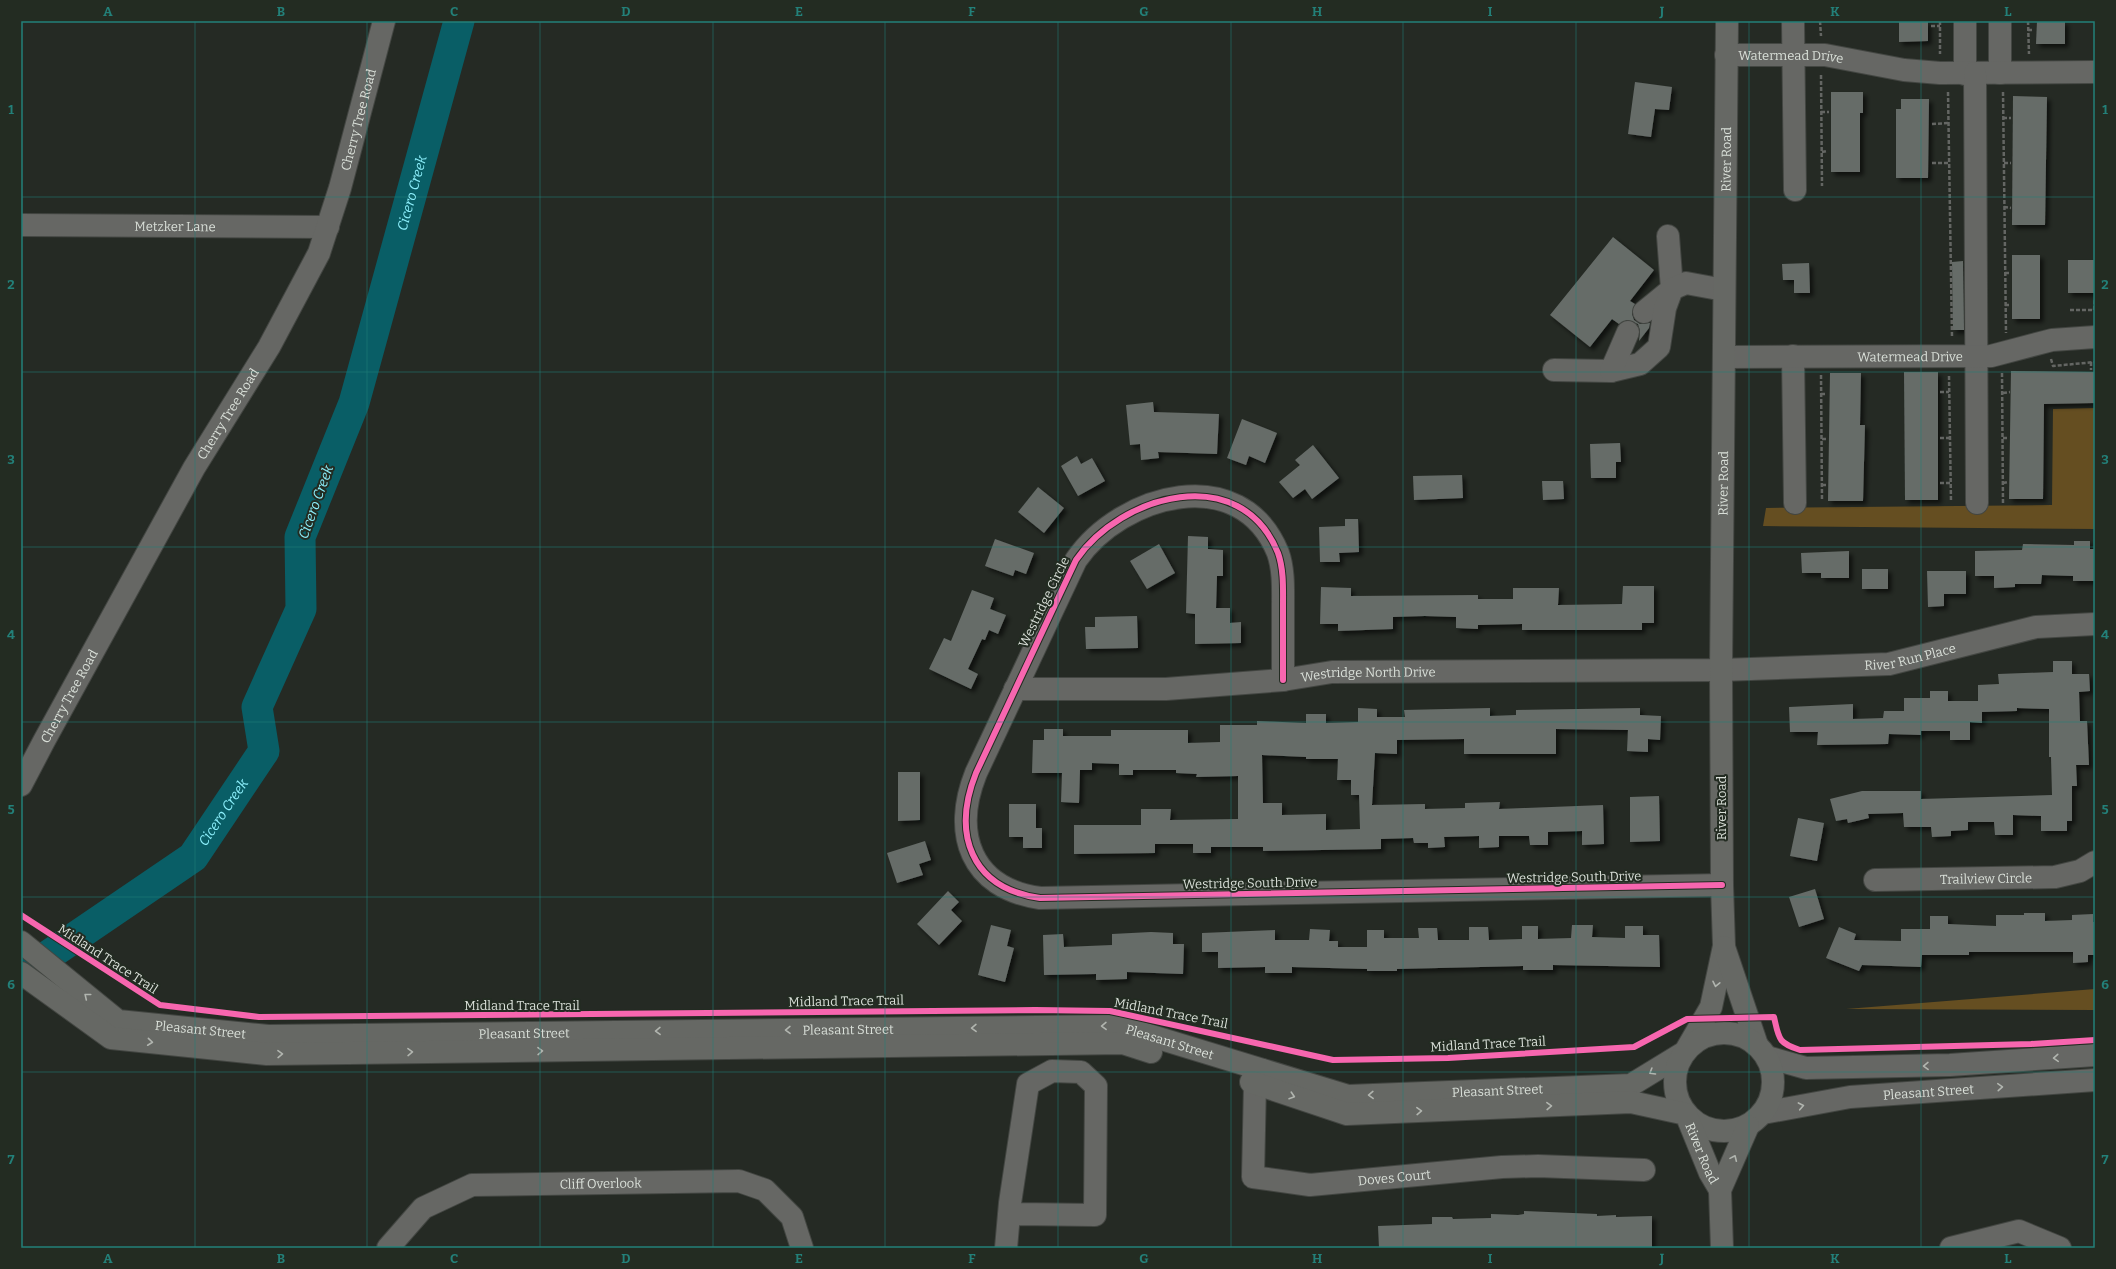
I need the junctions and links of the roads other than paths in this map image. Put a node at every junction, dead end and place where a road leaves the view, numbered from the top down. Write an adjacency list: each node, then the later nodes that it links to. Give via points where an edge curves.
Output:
1 (384, 21): 13 (street, Cherry Tree Road)
2 (1727, 21): 6 (main road, River Road)
3 (1793, 21): 7 (street)
4 (1965, 21): 9 (street)
5 (2000, 21): 10 (street)
6 (1726, 55): 7 (street, Watermead Drive); 16 (main road, River Road)
7 (1794, 55): 9 (street, Watermead Drive, via 1825,55 1904,70); 11 (street)
8 (2095, 72): 10 (street, Watermead Drive)
9 (1963, 77): 10 (street, Watermead Drive); 21 (street)
10 (2001, 82)
11 (1795, 190)
12 (21, 225): 13 (street, Metzker Lane)
13 (328, 227): 31 (street, Cherry Tree Road, via 319,253 269,347 194,468)
14 (1668, 236): 15 (street)
15 (1672, 289): 16 (street, via 1686,284); 17 (street); 24 (street, via 1665,308 1659,346 1640,364)
16 (1724, 290): 22 (main road, River Road)
17 (1644, 312)
18 (1628, 332): 24 (street)
19 (2095, 337): 21 (street, Watermead Drive, via 2052,340 2005,353)
20 (1793, 356): 21 (street, Watermead Drive); 22 (street, Watermead Drive); 25 (street)
21 (1976, 356): 26 (street)
22 (1724, 357): 28 (main road, River Road)
23 (1554, 370): 24 (street)
24 (1611, 371)
25 (1795, 503)
26 (1977, 503)
27 (2095, 624): 28 (street, River Run Place, via 2036,627 1890,664)
28 (1721, 670): 29 (street, Westridge North Drive, via 1332,672); 34 (main road, River Road)
29 (1283, 680): 30 (street, Westridge North Drive, via 1166,689); 30 (street, Westridge Circle, via 1282,576 1278,555 1268,533 1254,518 1235,505 1213,497 1174,496 1131,513 1087,544 1076,560)
30 (1015, 689): 34 (street, Westridge South Drive, via 976,773 968,793 965,814 969,845 977,862 1002,887 1020,896 1048,898)
31 (21, 786)
32 (2094, 865): 33 (street, Trailview Circle, via 2055,877)
33 (1875, 880)
34 (1722, 885): 36 (main road, River Road)
35 (21, 942): 38 (main road, one-way to 35)
36 (1724, 946): 39 (main road, River Road); 40 (main road, River Road, one-way to 40, via 1711,1007)
37 (21, 973): 38 (main road)
38 (114, 1029): 42 (main road, Pleasant Street, via 268,1036 1119,1026)
39 (1762, 1051): 40 (main road, via 1743,1036 1728,1033 1712,1034 1697,1041); 41 (street, Pleasant Street, one-way to 39, via 1950,1065 1806,1068); 45 (main road, via 1773,1072 1774,1088 1769,1103)
40 (1685, 1052): 42 (main road, Pleasant Street, one-way to 42, via 1631,1084 1615,1085 1348,1096); 44 (main road, via 1677,1067 1674,1083 1678,1100)
41 (2095, 1055)
42 (1259, 1077): 44 (main road, Pleasant Street, one-way to 44, via 1347,1114 1631,1102); 46 (street, Doves Court, via 1253,1177 1310,1185 1502,1167)
43 (2095, 1080): 45 (street, Pleasant Street, one-way to 43, via 1850,1097)
44 (1686, 1114): 45 (main road, via 1699,1125 1715,1131 1732,1131); 47 (main road, River Road, via 1710,1173)
45 (1755, 1119): 47 (main road, River Road, one-way to 45)
46 (1644, 1170)
47 (1720, 1190): 52 (main road, River Road)
48 (1009, 1214): 48 (street, via 1028,1084 1052,1071 1081,1072 1096,1086 1095,1215); 51 (street)
49 (388, 1248): 50 (street, Cliff Overlook, via 423,1208 472,1185 739,1181 765,1190 792,1217)
50 (802, 1248)
51 (1006, 1248)
52 (1722, 1248)
53 (1951, 1248): 54 (street, via 2020,1231)
54 (2060, 1248)

